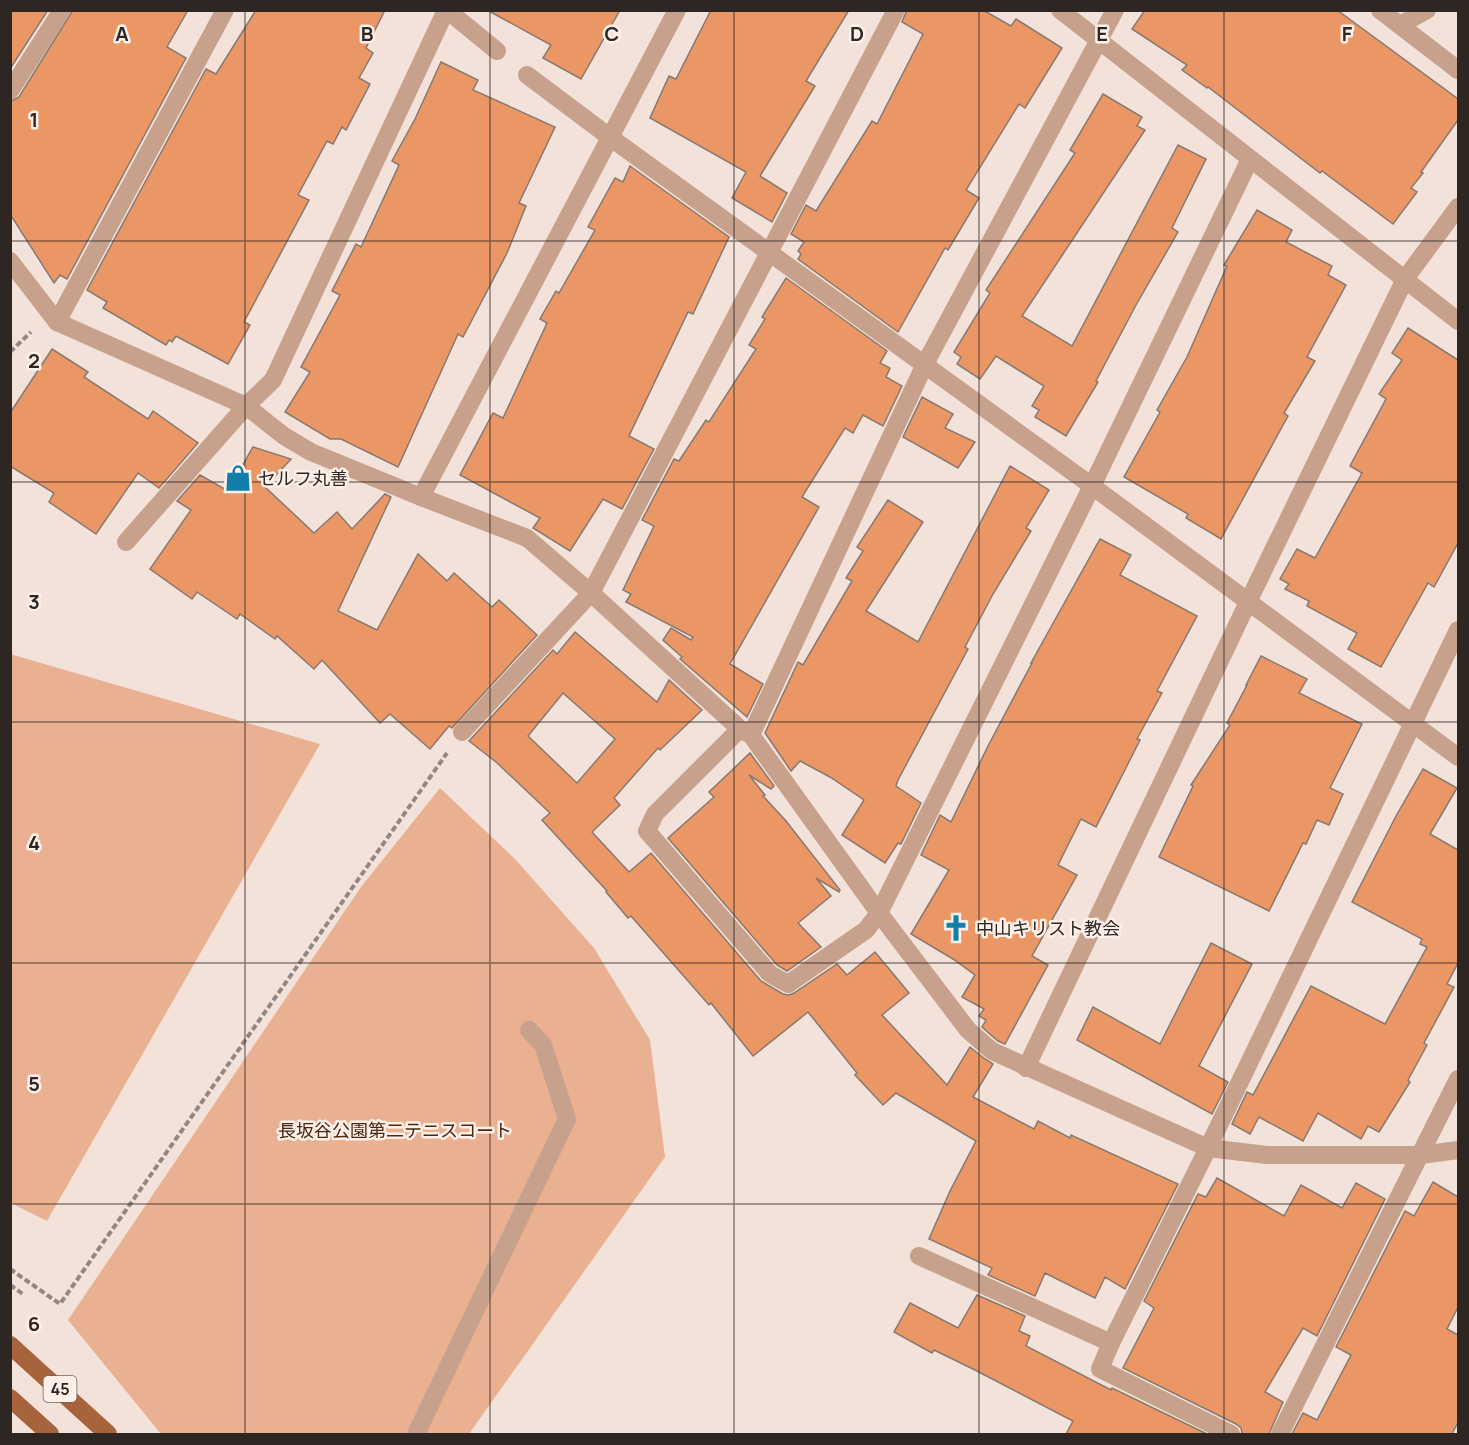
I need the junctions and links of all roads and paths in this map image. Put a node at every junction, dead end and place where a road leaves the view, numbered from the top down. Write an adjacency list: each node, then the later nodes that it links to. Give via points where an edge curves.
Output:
1 (62, 10): 15 (street)
2 (225, 10): 23 (street)
3 (446, 10): 12 (street); 25 (street, via 273,380)
4 (677, 10): 16 (street)
5 (896, 10): 19 (street)
6 (1060, 10): 11 (street)
7 (1115, 10): 11 (street)
8 (1380, 10): 10 (street)
9 (1427, 10): 10 (street)
10 (1400, 25): 13 (street)
11 (1099, 40): 17 (street); 24 (street)
12 (497, 51)
13 (1458, 70)
14 (527, 75): 16 (street)
15 (11, 87)
16 (611, 138): 19 (street); 27 (street)
17 (1250, 159): 21 (street); 26 (street)
18 (1458, 207): 21 (street)
19 (770, 252): 24 (street); 29 (street)
20 (10, 261): 23 (street)
21 (1405, 279): 22 (street); 30 (street)
22 (1458, 321)
23 (57, 322): 25 (street)
24 (925, 364): 26 (street); 34 (street)
25 (246, 406): 27 (street, via 311,452); 28 (street)
26 (1092, 486): 30 (street); 36 (street)
27 (421, 497): 29 (street, via 527,538)
28 (126, 542)
29 (591, 593): 33 (street); 34 (street)
30 (1248, 602): 32 (street); 38 (street)
31 (1458, 630): 32 (street)
32 (1412, 724): 35 (street); 40 (street)
33 (462, 732): 44 (path, via 60,1304)
34 (746, 732): 36 (street); 36 (street, via 656,814 647,831 770,974 788,984 866,930)
35 (1458, 757)
36 (879, 913): 38 (street, via 968,1030 992,1051)
37 (529, 1030): 52 (street, via 543,1045 567,1119)
38 (1026, 1068): 40 (street)
39 (1458, 1079): 42 (street)
40 (1208, 1148): 42 (street, via 1267,1155); 47 (street)
41 (1458, 1150): 42 (street)
42 (1421, 1155): 54 (street)
43 (919, 1256): 47 (street)
44 (10, 1269)
45 (10, 1285): 46 (path)
46 (23, 1294)
47 (1111, 1343): 53 (street, via 1100,1369)
48 (10, 1345): 51 (main road, 45)
49 (10, 1398): 50 (main road, 45)
50 (50, 1434)
51 (108, 1434)
52 (416, 1434)
53 (1231, 1434)
54 (1280, 1434)

